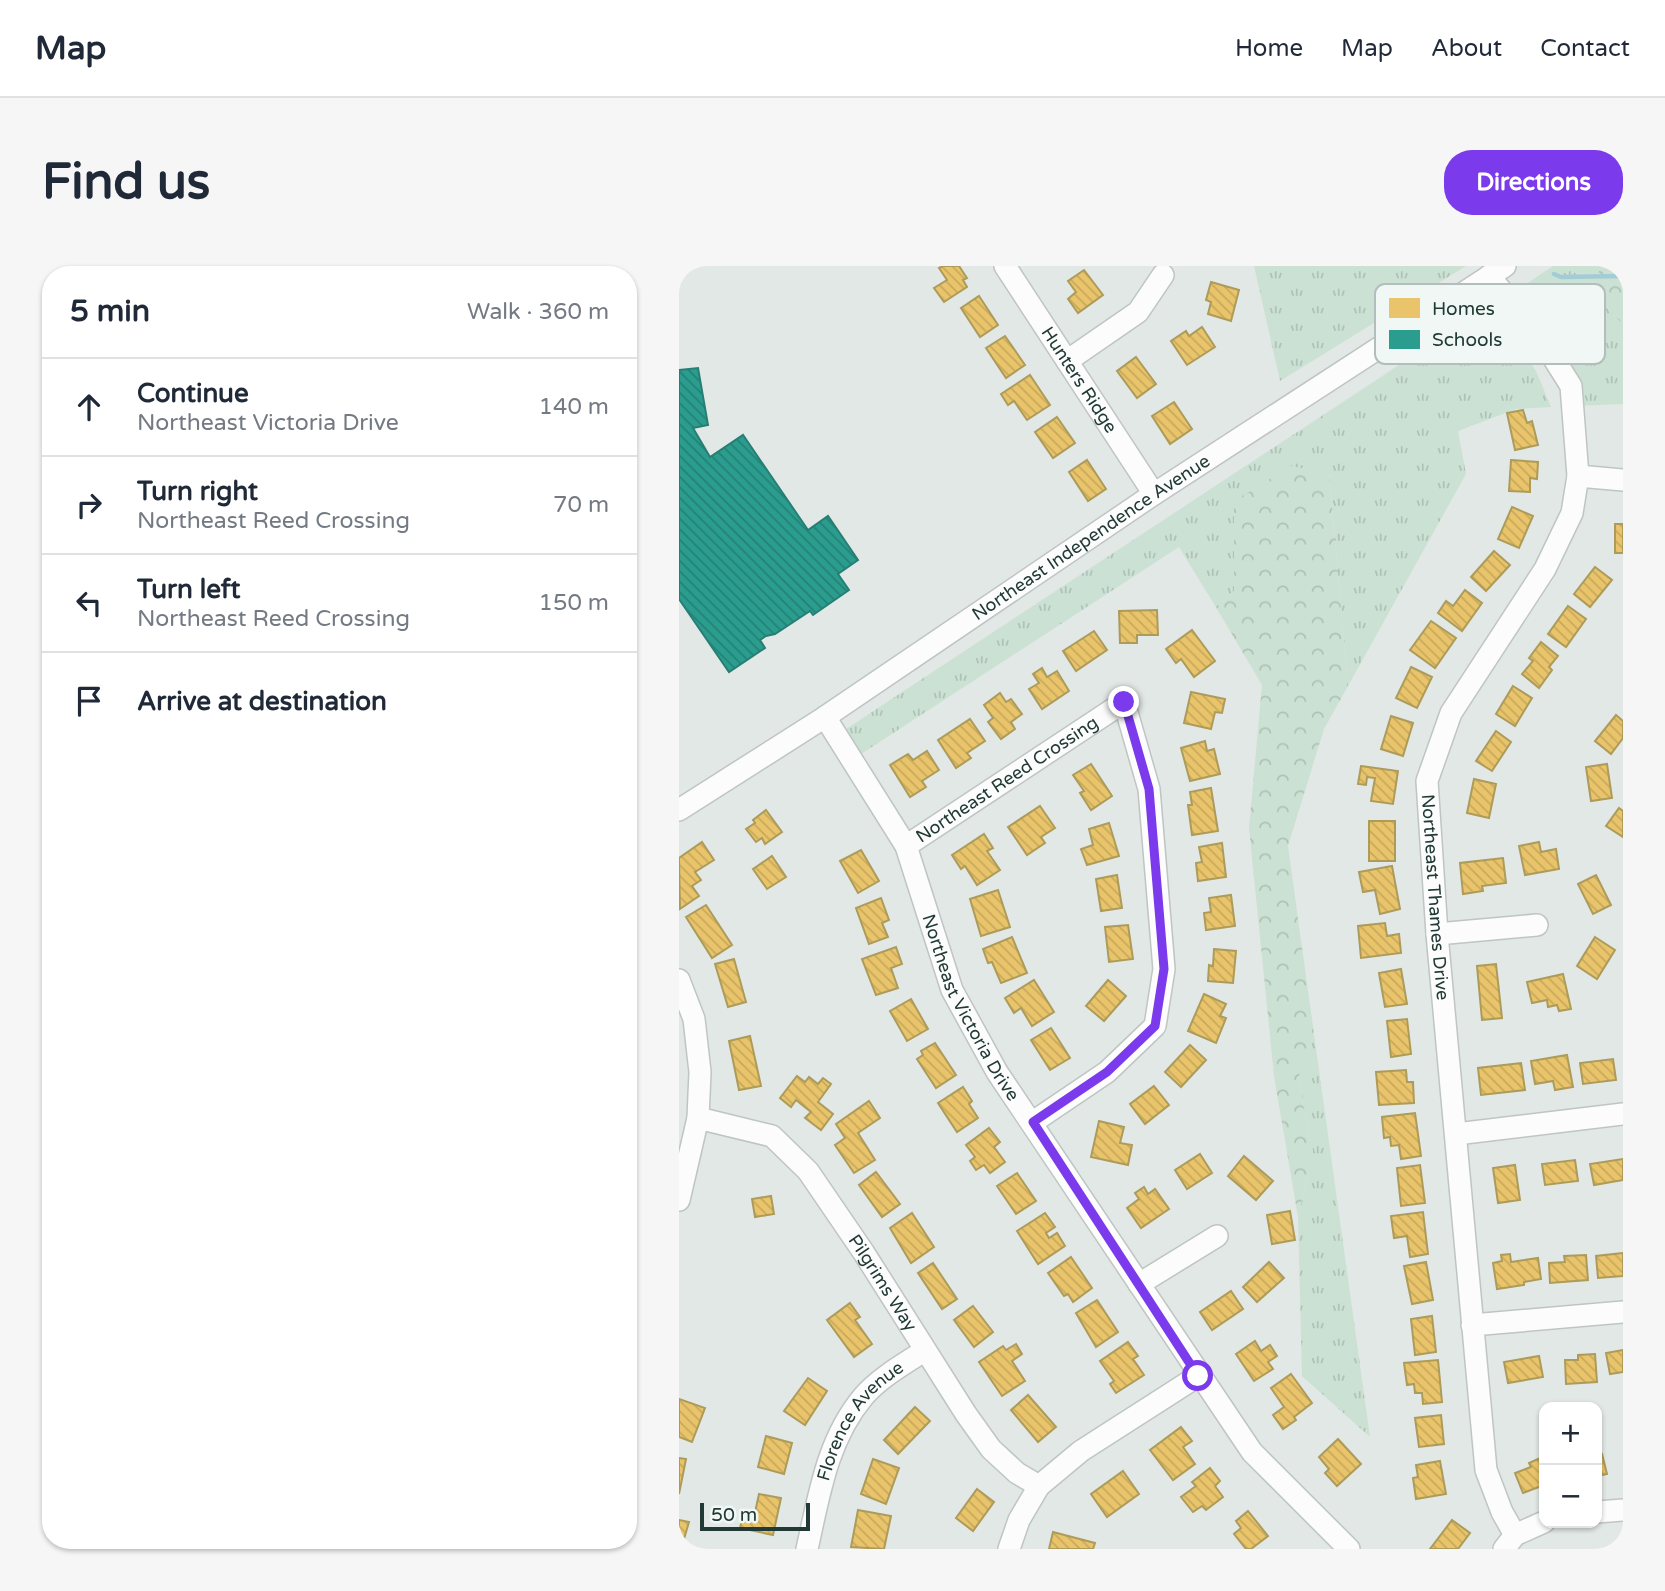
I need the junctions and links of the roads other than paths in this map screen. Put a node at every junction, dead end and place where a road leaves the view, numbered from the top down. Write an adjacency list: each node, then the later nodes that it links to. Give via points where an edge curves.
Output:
1 (1005, 266): 6 (street, Hunters Ridge)
2 (1497, 271): 4 (street, Northeast Independence Avenue)
3 (1163, 275): 6 (street, via 1138,312)
4 (1477, 284)
5 (1375, 350): 10 (street, Northeast Independence Avenue)
6 (1067, 360): 10 (street, Hunters Ridge)
7 (1557, 364): 8 (street, Northeast Thames Drive, via 1571,386)
8 (1578, 475): 9 (street); 15 (street, Northeast Thames Drive, via 1572,513 1545,569 1451,713 1427,781)
9 (1623, 480)
10 (1154, 494): 11 (street, Northeast Independence Avenue)
11 (825, 717): 12 (street, Northeast Independence Avenue); 13 (street, Northeast Victoria Drive)
12 (679, 810)
13 (906, 846): 19 (street, Northeast Victoria Drive, via 952,990 997,1072); 19 (street, Northeast Reed Crossing, via 1124,702 1149,789 1164,969 1155,1026 1107,1072)
14 (1537, 925): 15 (street)
15 (1437, 934): 20 (street, Northeast Thames Drive)
16 (679, 979): 18 (street, via 694,1019 700,1072)
17 (1623, 1114): 20 (street)
18 (698, 1118): 21 (street); 26 (street, Pilgrims Way, via 772,1136 808,1171)
19 (1033, 1122): 23 (street, Northeast Victoria Drive)
20 (1456, 1134): 25 (street, Northeast Thames Drive)
21 (679, 1200)
22 (1216, 1236): 23 (street)
23 (1139, 1284): 27 (street, Northeast Victoria Drive)
24 (1623, 1312): 25 (street)
25 (1472, 1325): 32 (street, Northeast Thames Drive, via 1486,1470)
26 (924, 1351): 28 (street, Pilgrims Way, via 992,1449); 33 (street, Florence Avenue, via 864,1396 842,1429 827,1461)
27 (1198, 1376): 28 (street, via 1080,1451); 35 (street, Northeast Victoria Drive, via 1252,1452)
28 (1039, 1486): 34 (street)
29 (1623, 1510): 30 (street)
30 (1602, 1512)
31 (1539, 1525): 32 (street)
32 (1509, 1542)
33 (807, 1549)
34 (1009, 1549)
35 (1349, 1549)

